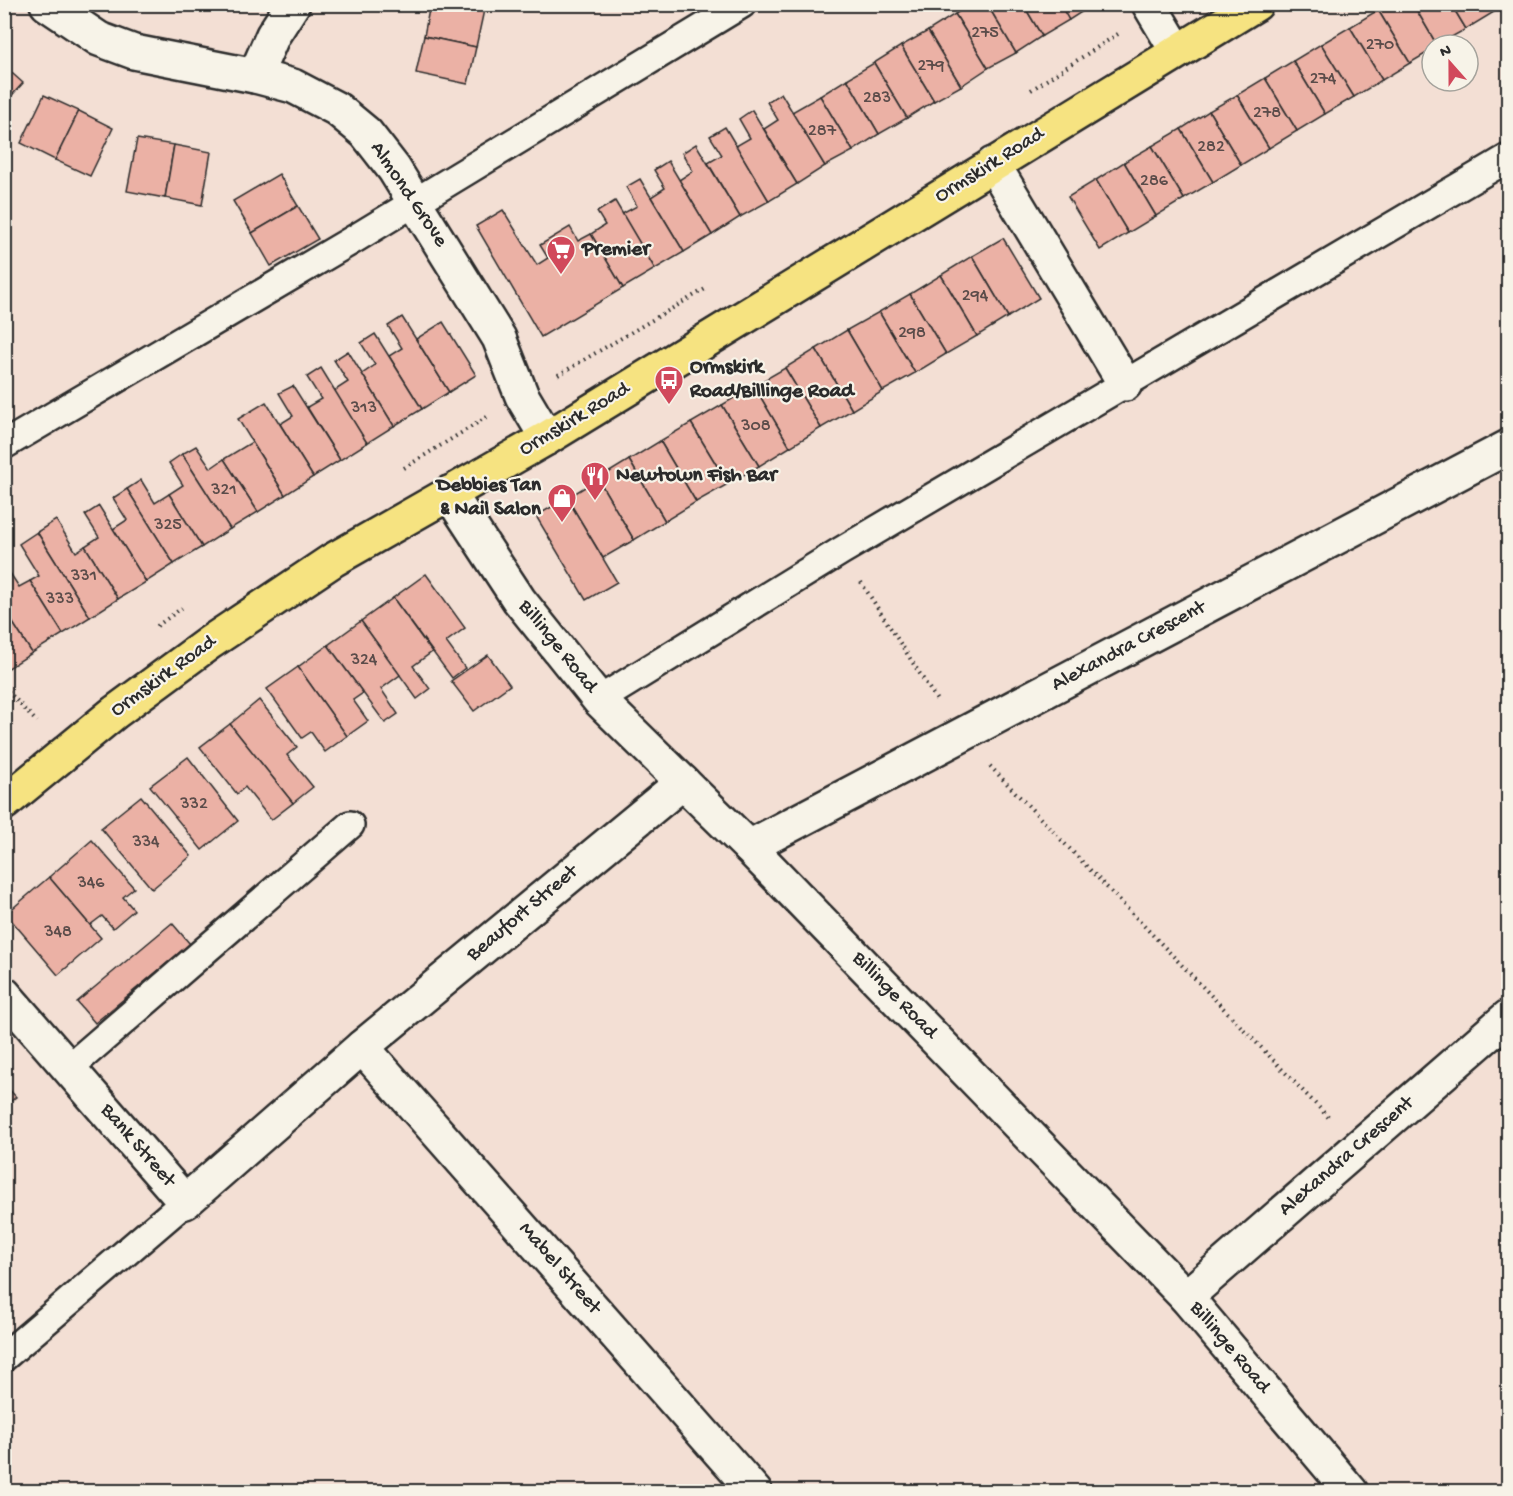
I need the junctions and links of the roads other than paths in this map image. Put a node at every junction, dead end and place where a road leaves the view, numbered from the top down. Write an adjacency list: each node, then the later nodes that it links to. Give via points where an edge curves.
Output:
1 (47, 4): 7 (street, Almond Grove, via 99,39 134,52)
2 (293, 4): 7 (street, via 273,35)
3 (742, 4): 10 (lane)
4 (1149, 4): 6 (street)
5 (1256, 4): 6 (highway, Ormskirk Road)
6 (1177, 51): 9 (highway, Ormskirk Road)
7 (255, 76): 10 (street, Almond Grove, via 293,86 337,109 366,133)
8 (1509, 158): 11 (lane)
9 (993, 164): 11 (street); 12 (highway, Ormskirk Road)
10 (415, 203): 12 (street, Almond Grove, via 499,338 522,396); 13 (lane)
11 (1125, 384): 16 (lane, via 841,551)
12 (547, 438): 15 (highway, Ormskirk Road)
13 (4, 445)
14 (1509, 447): 20 (street, Alexandra Crescent)
15 (449, 493): 16 (street, Billinge Road, via 519,600); 18 (highway, Ormskirk Road, via 333,560 218,637 114,713)
16 (599, 700): 17 (street, Billinge Road)
17 (683, 782): 20 (street, Billinge Road); 23 (street, Beaufort Street)
18 (4, 803)
19 (350, 825): 24 (lane)
20 (749, 847): 26 (street, Billinge Road)
21 (4, 994): 24 (street, Bank Street)
22 (1509, 1017): 26 (street, Alexandra Crescent)
23 (362, 1047): 25 (street, Bank Street); 28 (street, Mabel Street)
24 (69, 1068): 25 (street, Bank Street)
25 (185, 1202): 27 (lane)
26 (1186, 1297): 29 (street, Billinge Road)
27 (4, 1357)
28 (755, 1491)
29 (1351, 1491)

